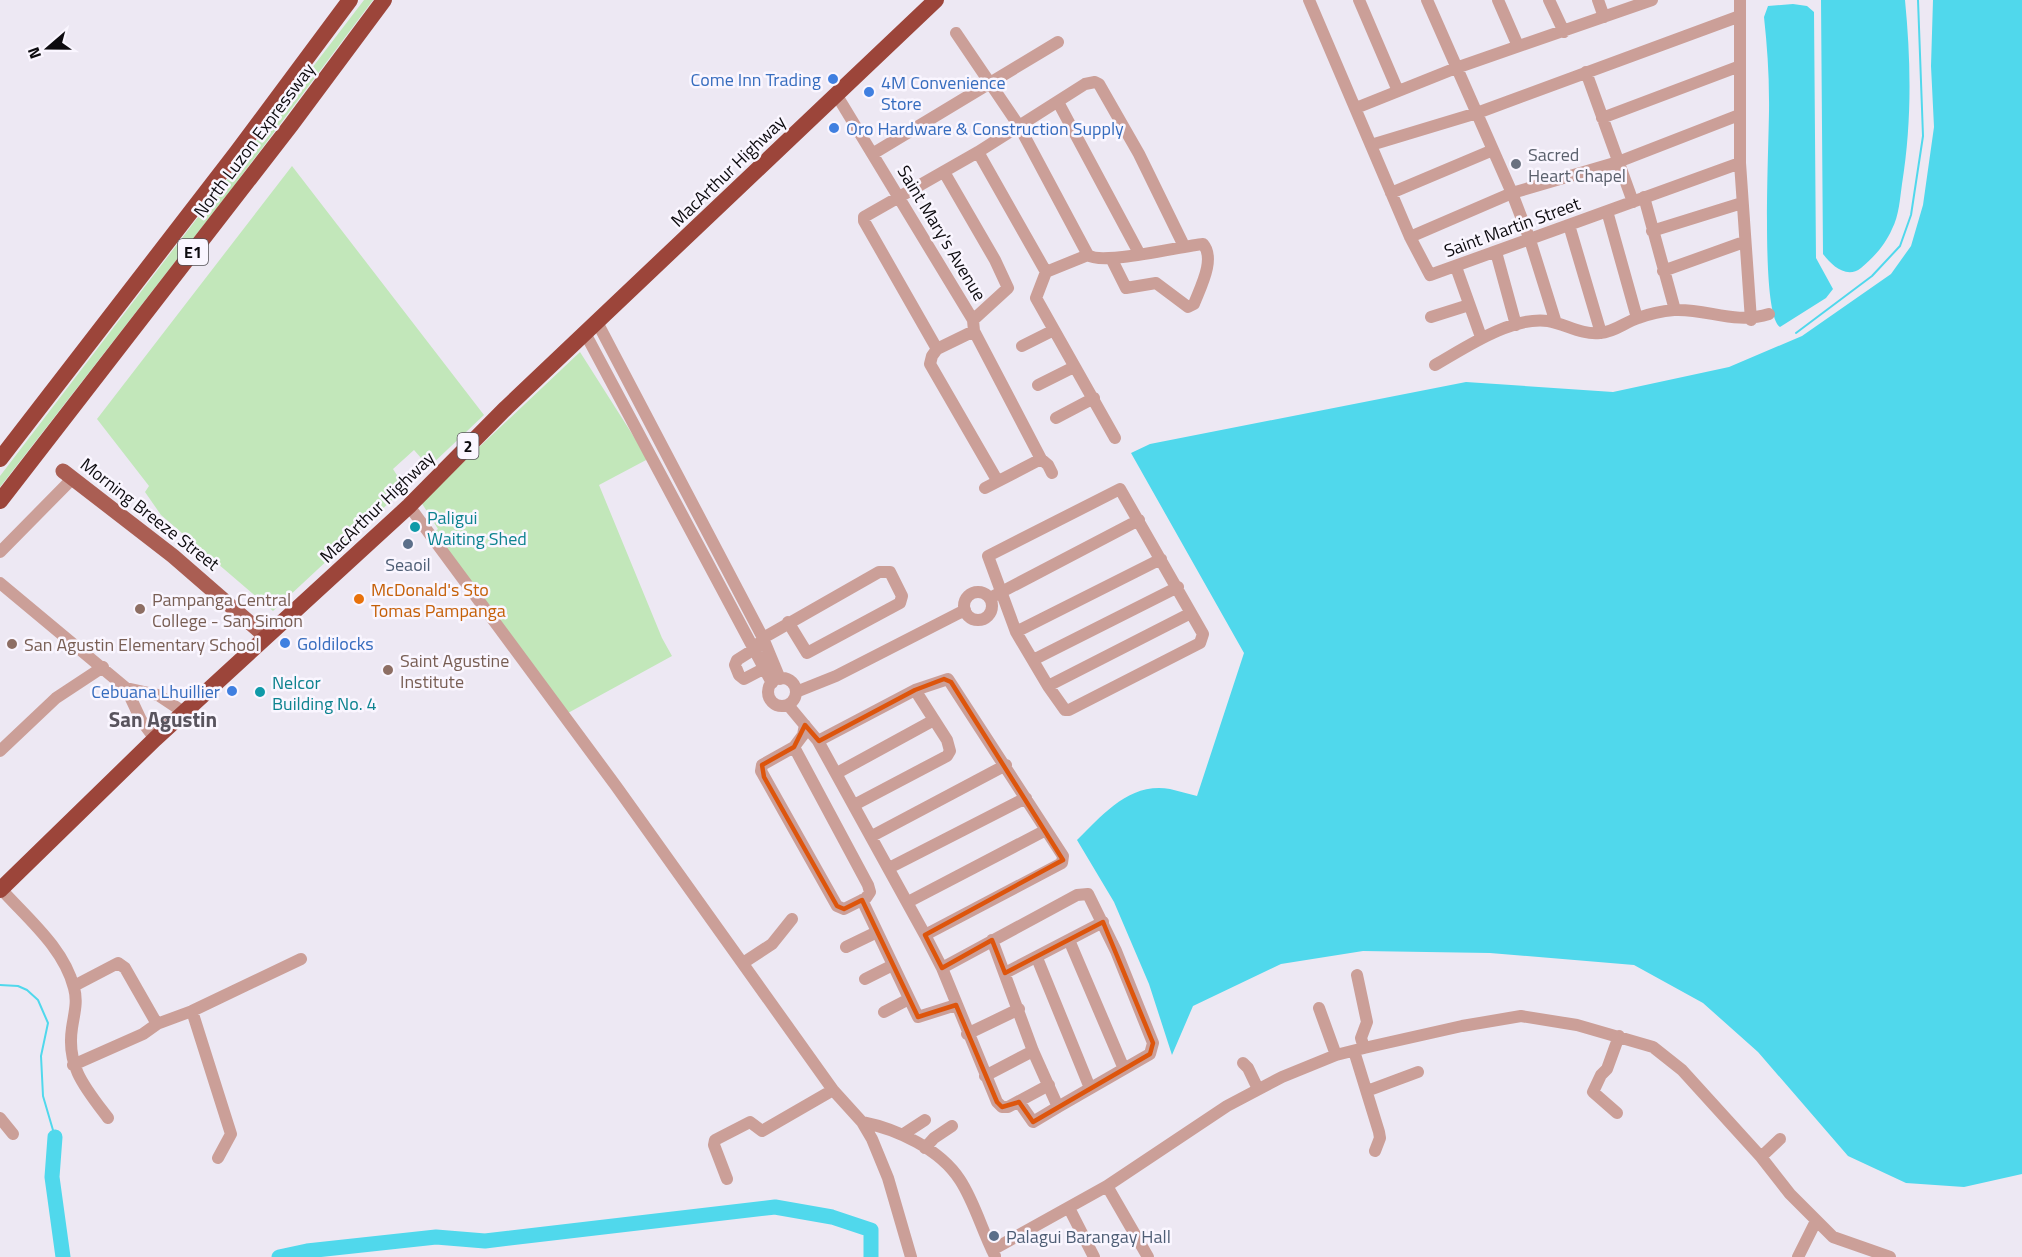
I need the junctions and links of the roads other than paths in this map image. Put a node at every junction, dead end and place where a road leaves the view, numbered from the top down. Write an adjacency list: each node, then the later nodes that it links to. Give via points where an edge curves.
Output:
1 (350, 0): 81 (highway, North Luzon Expressway / E1)
2 (384, 0): 89 (highway, North Luzon Expressway / E1)
3 (936, 0): 23 (highway, MacArthur Highway / 2)
4 (1309, 0): 25 (street)
5 (1359, 0): 22 (street)
6 (1427, 0): 19 (street)
7 (1498, 0): 17 (street)
8 (1550, 0): 14 (street)
9 (1598, 0): 13 (street)
10 (1652, 0): 13 (street)
11 (1740, 0): 12 (street)
12 (1740, 16): 18 (street); 20 (street)
13 (1604, 17): 14 (street)
14 (1564, 32): 17 (street)
15 (956, 33): 21 (street)
16 (1058, 42): 21 (street)
17 (1518, 46): 19 (street)
18 (1740, 66): 27 (street); 28 (street)
19 (1456, 68): 22 (street); 26 (street)
20 (1586, 72): 26 (street); 28 (street)
21 (990, 84): 29 (street); 33 (street)
22 (1398, 91): 25 (street)
23 (836, 94): 33 (street, Saint Mary's Avenue); 65 (highway, MacArthur Highway / 2)
24 (1058, 102): 29 (street); 48 (street, via 1088,82 1099,84); 50 (street)
25 (1356, 108): 30 (street)
26 (1477, 113): 30 (street); 31 (street)
27 (1739, 115): 34 (street); 35 (street)
28 (1602, 118): 34 (street)
29 (1019, 126): 32 (street); 51 (street)
30 (1371, 145): 37 (street)
31 (1493, 150): 37 (street); 38 (street)
32 (978, 152): 36 (street); 55 (street)
33 (874, 153): 39 (street, Saint Mary's Avenue)
34 (1618, 162): 38 (street); 40 (street)
35 (1740, 163): 40 (street, Saint Martin Street); 41 (street)
36 (944, 172): 39 (street); 63 (street, via 996,260 1008,288)
37 (1391, 193): 45 (street)
38 (1512, 193): 45 (street); 46 (street)
39 (899, 197): 63 (street, Saint Mary's Avenue); 71 (street, via 863,220)
40 (1638, 200): 42 (street, Saint Martin Street); 44 (street)
41 (1742, 203): 44 (street); 47 (street)
42 (1607, 211): 43 (street, Saint Martin Street); 60 (street)
43 (1569, 225): 46 (street, Saint Martin Street); 67 (street)
44 (1652, 231): 54 (street)
45 (1410, 237): 53 (street, Saint Martin Street, via 1427,273)
46 (1530, 240): 49 (street, Saint Martin Street); 62 (street)
47 (1744, 242): 54 (street); 61 (street)
48 (1184, 246): 50 (street); 52 (street, via 1203,244 1207,251 1205,274 1190,307 1156,283 1126,288)
49 (1496, 252): 53 (street, Saint Martin Street); 64 (street)
50 (1139, 254): 52 (street)
51 (1088, 255): 52 (street, via 1094,259); 55 (street)
52 (1111, 258)
53 (1456, 267): 56 (street)
54 (1663, 271): 57 (street)
55 (1046, 272): 66 (street, via 1036,297)
56 (1469, 305): 59 (street); 68 (street)
57 (1675, 310): 60 (street); 61 (street)
58 (1768, 314): 61 (street)
59 (1431, 318)
60 (1637, 318): 67 (street, via 1616,330)
61 (1751, 320)
62 (1556, 323): 64 (street, via 1537,321); 67 (street, via 1583,333)
63 (973, 326): 71 (street); 82 (street, Saint Mary's Avenue)
64 (1516, 326): 68 (street)
65 (591, 328): 69 (street); 72 (street); 90 (highway, MacArthur Highway / 2)
66 (1054, 330): 70 (street); 74 (street)
67 (1600, 333)
68 (1481, 337): 73 (street)
69 (610, 346): 72 (street); 76 (street)
70 (1022, 346)
71 (937, 349): 85 (street, via 930,364)
72 (598, 355): 77 (street)
73 (1435, 365)
74 (1074, 367): 75 (street); 78 (street)
75 (1038, 385)
76 (632, 388): 77 (street); 87 (street)
77 (620, 396): 88 (street)
78 (1094, 398): 79 (street); 80 (street)
79 (1056, 418)
80 (1115, 438)
81 (0, 459)
82 (1041, 459): 84 (street, Saint Mary's Avenue); 85 (street)
83 (68, 474): 92 (street); 102 (main road, Morning Breeze Street, via 189,569)
84 (1052, 474)
85 (997, 480): 86 (street)
86 (985, 488)
87 (686, 490): 88 (street); 103 (street)
88 (674, 496): 104 (street)
89 (0, 501)
90 (410, 506): 102 (highway, MacArthur Highway / 2); 140 (street)
91 (1139, 520): 93 (street); 96 (street); 96 (street, via 1123,490 1117,489 992,552 989,559)
92 (0, 552)
93 (1161, 559): 95 (street); 101 (street)
94 (0, 583): 106 (street)
95 (1178, 587): 99 (street); 105 (street)
96 (1002, 593): 97 (street); 101 (street)
97 (990, 598): 98 (street, via 974,592 965,601); 98 (street, via 991,612 984,618 970,617)
98 (965, 610): 112 (street, via 836,676)
99 (1191, 613): 109 (street); 109 (street, via 1203,634 1200,643 1070,710 1059,706)
100 (788, 622): 100 (street, via 883,571 890,572 902,596 900,603 807,653); 103 (street)
101 (1016, 632): 105 (street)
102 (266, 636): 114 (highway, MacArthur Highway / 2)
103 (763, 638): 104 (street); 108 (street)
104 (756, 648): 107 (street); 107 (street, via 737,660 739,675 744,679)
105 (1033, 660): 109 (street)
106 (103, 667): 110 (street); 120 (street, via 56,698)
107 (765, 668): 108 (street)
108 (776, 681): 112 (street, via 791,682); 113 (street, via 768,694 779,706)
109 (1048, 686)
110 (126, 688): 114 (street, via 158,696); 117 (street)
111 (915, 690): 115 (street); 118 (street); 121 (street, via 948,679)
112 (796, 692): 113 (street)
113 (788, 705): 116 (street)
114 (185, 713): 117 (highway, MacArthur Highway / 2)
115 (934, 720): 122 (street); 124 (street, via 950,747 947,756)
116 (805, 725): 118 (street); 119 (street)
117 (155, 739): 128 (highway, MacArthur Highway / 2)
118 (818, 741): 122 (street)
119 (794, 747): 129 (street, via 868,885 870,892); 129 (street, via 762,765 761,771 837,906 844,909)
120 (0, 751)
121 (1006, 765): 123 (street); 126 (street)
122 (837, 773): 124 (street)
123 (1026, 798): 125 (street); 127 (street)
124 (854, 805): 126 (street)
125 (1046, 830): 130 (street); 134 (street, via 1063,856 1062,863)
126 (872, 836): 127 (street)
127 (889, 868): 130 (street)
128 (0, 890): 146 (street, via 54,947)
129 (862, 900): 133 (street)
130 (908, 902): 134 (street)
131 (792, 919): 140 (street, via 772,944)
132 (1103, 922): 135 (street, via 1089,896 1082,893); 136 (street); 161 (street, via 1153,1043 1150,1054)
133 (877, 932): 137 (street); 141 (street)
134 (925, 935): 142 (street)
135 (992, 940): 142 (street); 143 (street)
136 (1069, 940): 138 (street); 161 (street)
137 (846, 947)
138 (1037, 958): 143 (street); 165 (street)
139 (301, 959): 151 (street)
140 (743, 963): 167 (street)
141 (893, 965): 145 (street); 147 (street)
142 (942, 968): 148 (street)
143 (1005, 973): 150 (street)
144 (1357, 975): 156 (street, via 1367,1018)
145 (865, 980)
146 (74, 986): 153 (street, via 118,963 125,968); 160 (street, via 77,1000 70,1044)
147 (909, 999): 148 (street, via 918,1017); 152 (street)
148 (956, 1005): 154 (street)
149 (1319, 1008): 158 (street)
150 (1019, 1009): 154 (street); 157 (street)
151 (192, 1011): 153 (street); 183 (street, via 231,1134)
152 (884, 1012)
153 (157, 1024): 160 (street)
154 (967, 1035): 163 (street)
155 (1619, 1036): 156 (street, via 1521,1016); 171 (street, via 1607,1069 1593,1092); 182 (street, via 1653,1047 1671,1059)
156 (1359, 1049): 158 (street); 168 (street)
157 (1033, 1051): 163 (street); 164 (street)
158 (1336, 1055): 166 (street)
159 (1243, 1064): 166 (street)
160 (72, 1065): 173 (street)
161 (1124, 1069): 165 (street)
162 (1418, 1072): 168 (street)
163 (985, 1076): 169 (street, via 1002,1107)
164 (1049, 1085): 169 (street); 170 (street)
165 (1090, 1088): 170 (street)
166 (1258, 1089): 185 (street)
167 (833, 1090): 175 (street); 184 (street, via 762,1131 750,1122 715,1140)
168 (1367, 1091): 181 (street, via 1380,1138)
169 (1019, 1102): 170 (street, via 1033,1122)
170 (1058, 1107)
171 (1617, 1113)
172 (0, 1118): 177 (street)
173 (108, 1118)
174 (924, 1120): 178 (street)
175 (862, 1122): 178 (street); 189 (street, via 888,1178)
176 (952, 1126): 180 (street)
177 (13, 1134)
178 (902, 1135): 180 (street)
179 (1780, 1139): 182 (street)
180 (925, 1148): 188 (street, via 958,1178)
181 (1375, 1151)
182 (1761, 1157): 187 (street)
183 (218, 1158)
184 (727, 1179)
185 (1107, 1186): 186 (street); 191 (street)
186 (1069, 1208): 188 (street); 190 (street)
187 (1816, 1221): 192 (street); 193 (street, via 1833,1237)
188 (994, 1254)
189 (911, 1257)
190 (1094, 1257)
191 (1148, 1257)
192 (1798, 1257)
193 (1890, 1257)

